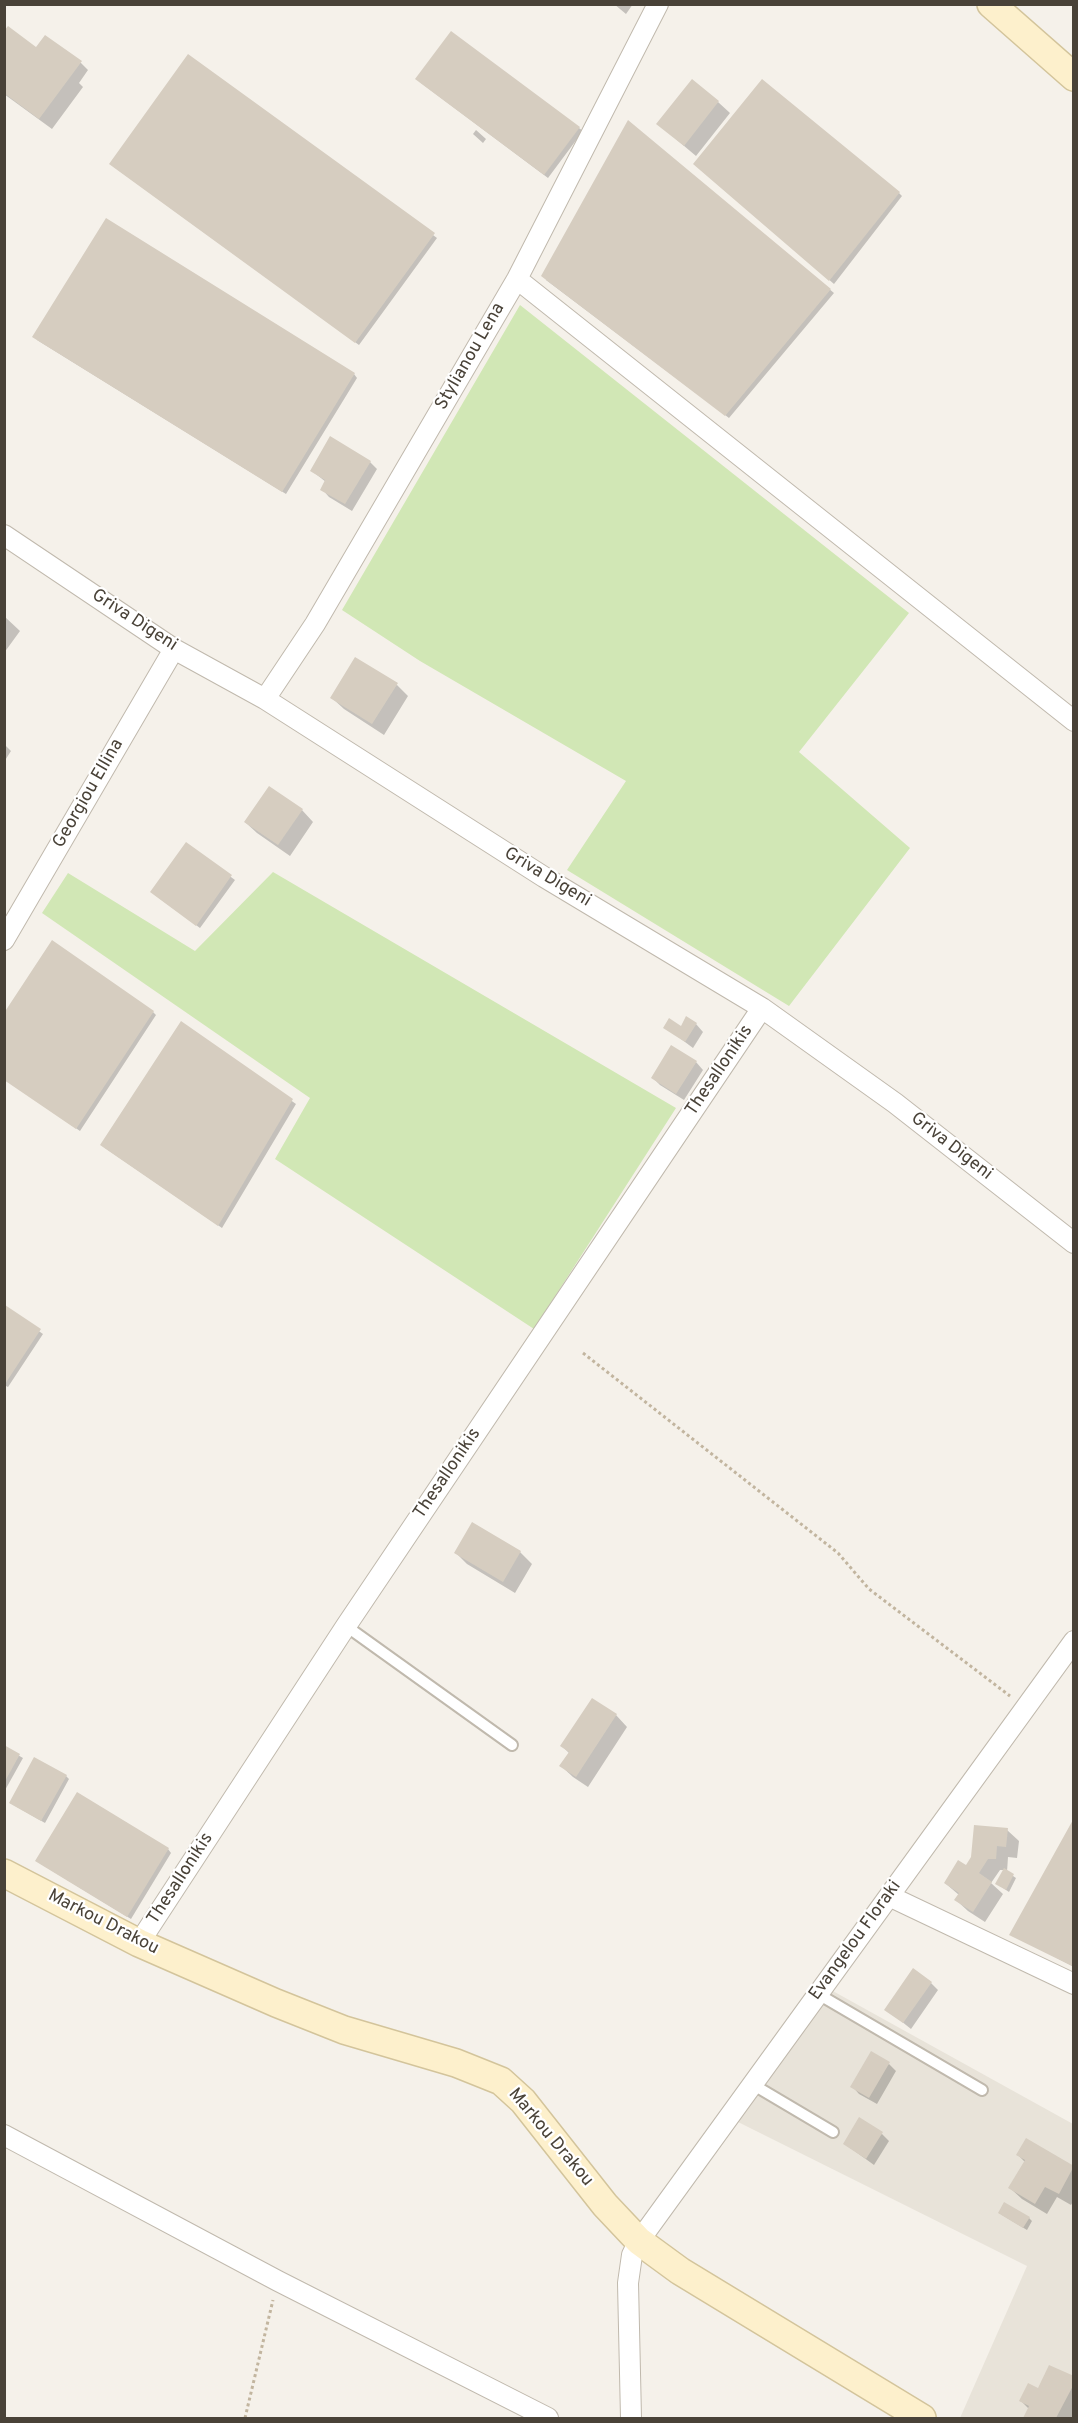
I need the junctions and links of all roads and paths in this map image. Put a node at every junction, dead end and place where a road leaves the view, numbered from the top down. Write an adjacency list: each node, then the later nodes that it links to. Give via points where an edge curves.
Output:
1 (658, 4): 4 (street, Stylianou Lena)
2 (991, 4): 3 (street)
3 (1074, 77)
4 (517, 279): 7 (street, Stylianou Lena, via 315,624); 8 (street)
5 (4, 535): 6 (street, Griva Digeni)
6 (174, 649): 7 (street, Griva Digeni); 9 (street, Georgiou Ellina)
7 (265, 699): 10 (street, Griva Digeni, via 544,877)
8 (1074, 721)
9 (4, 940)
10 (762, 1008): 11 (street, Griva Digeni, via 895,1103); 13 (street, Thesallonikis)
11 (1074, 1244)
12 (584, 1353): 15 (path, via 838,1553 869,1589)
13 (346, 1626): 16 (lane); 19 (street, Thesallonikis)
14 (1074, 1641): 15 (street, Evangelou Floraki)
15 (1026, 1708): 18 (street, Evangelou Floraki)
16 (512, 1745)
17 (4, 1874): 19 (street, Markou Drakou)
18 (889, 1896): 20 (street); 21 (street, Evangelou Floraki)
19 (139, 1943): 26 (street, Markou Drakou, via 344,2030 456,2063 501,2081 523,2101 605,2205)
20 (1074, 1984)
21 (818, 1994): 22 (street, Evangelou Floraki); 23 (lane)
22 (752, 2084): 24 (lane); 26 (street, Evangelou Floraki)
23 (982, 2090)
24 (833, 2132)
25 (4, 2135): 27 (street)
26 (639, 2241): 30 (street, Evangelou Floraki, via 632,2255 628,2283); 31 (street, Markou Drakou, via 680,2271)
27 (278, 2281): 28 (path); 29 (street)
28 (245, 2418)
29 (548, 2418)
30 (631, 2418)
31 (922, 2418)

